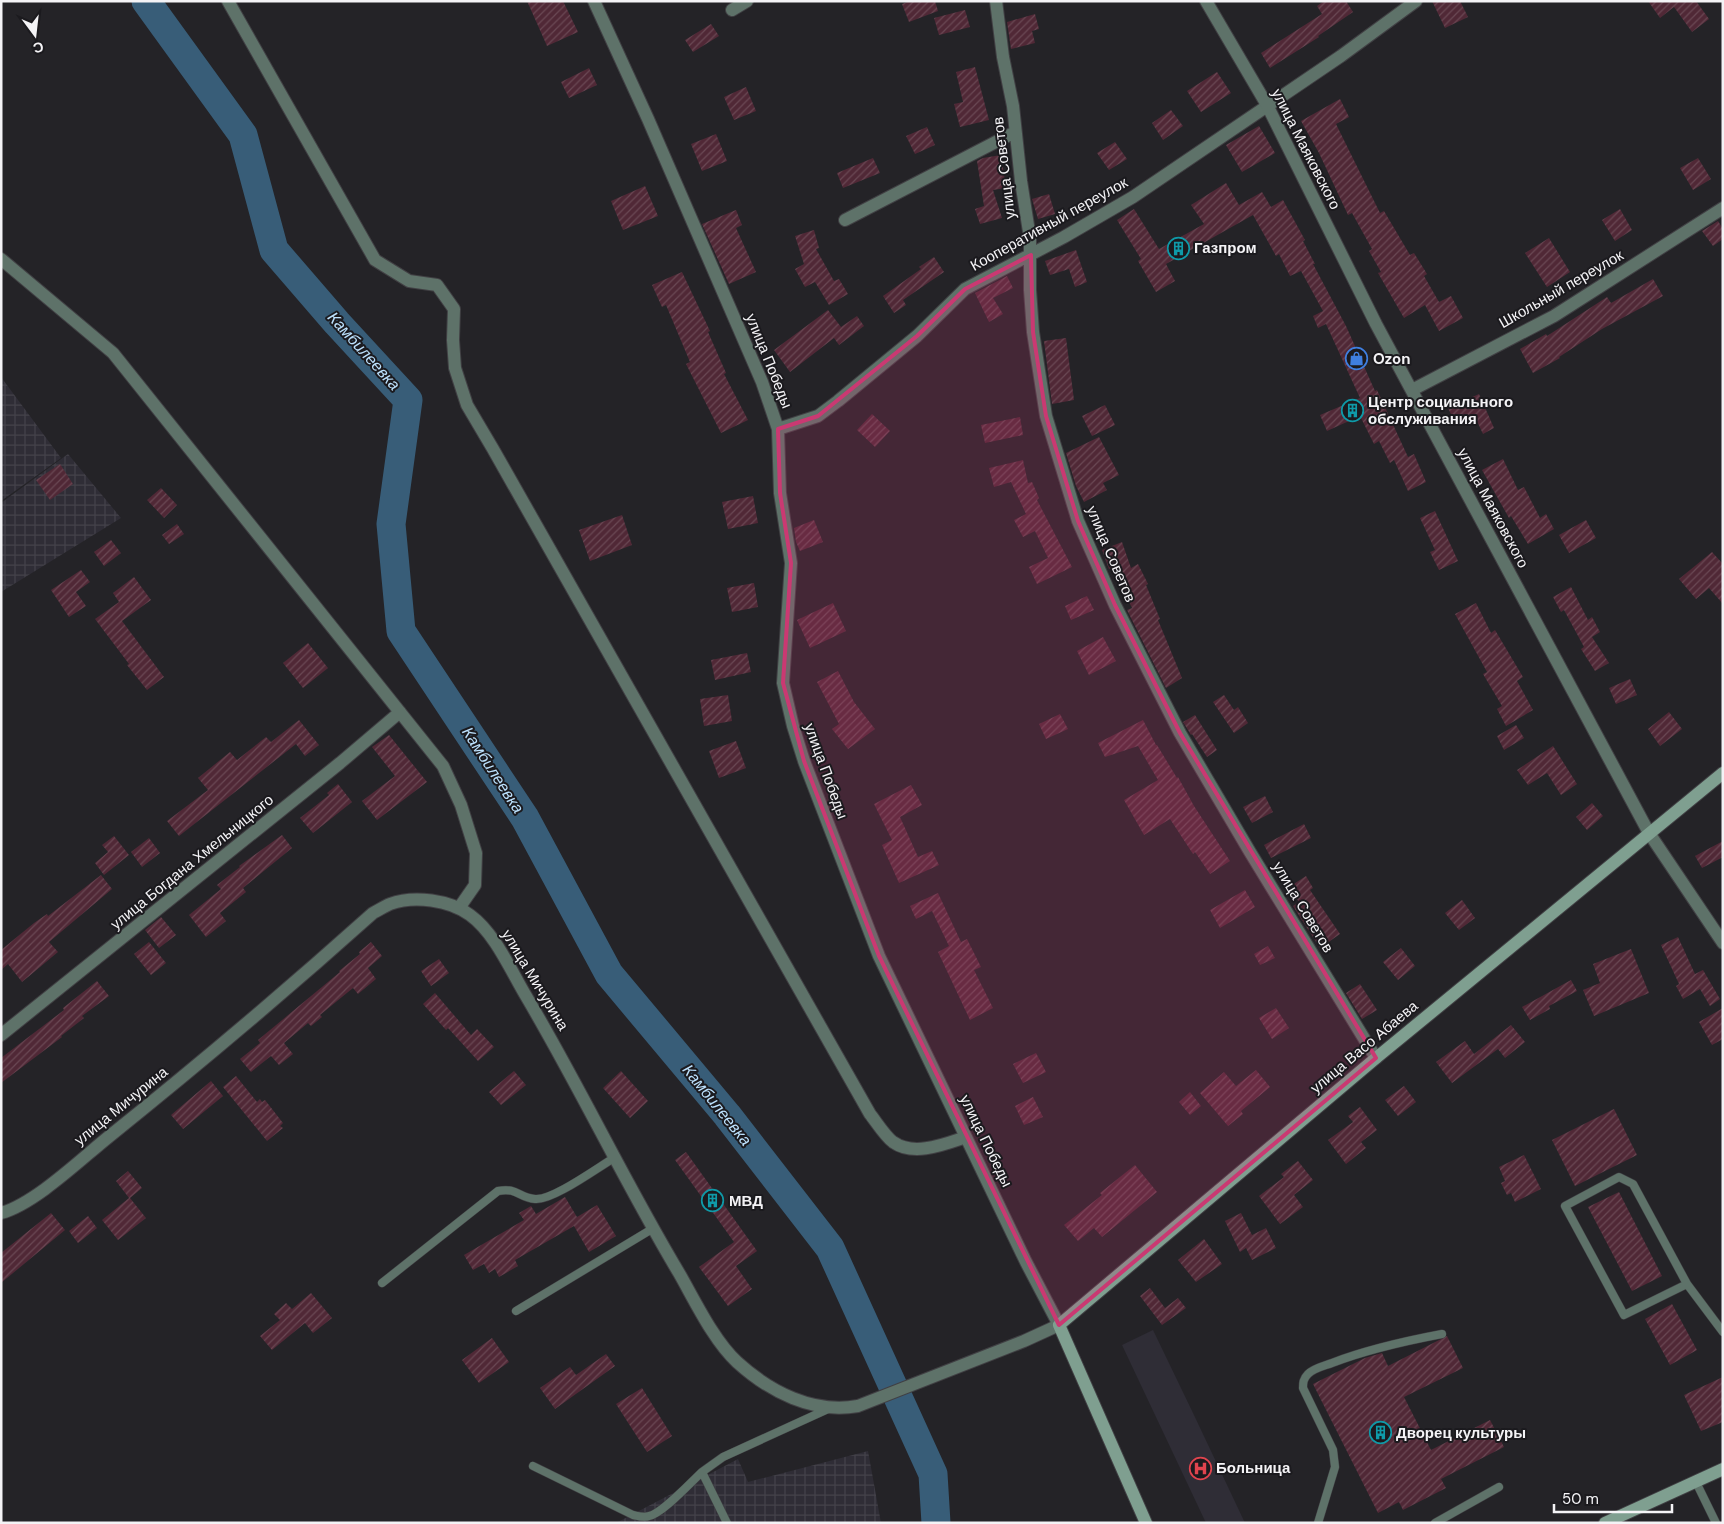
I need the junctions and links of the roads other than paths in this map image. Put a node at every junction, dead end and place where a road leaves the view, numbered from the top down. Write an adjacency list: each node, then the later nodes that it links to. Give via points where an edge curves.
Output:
1 (228, 1): 23 (street, via 375,260 409,281 437,285 454,308 455,368 466,405 870,1114 893,1142 910,1148 932,1148)
2 (594, 1): 15 (street, улица Победы, via 762,382)
3 (748, 1): 7 (street)
4 (996, 1): 9 (street, улица Советов)
5 (1206, 1): 8 (street, улица Маяковского)
6 (1416, 1): 8 (street, Кооперативный переулок)
7 (732, 10)
8 (1267, 105): 12 (street, Кооперативный переулок, via 1133,197); 14 (street, улица Маяковского)
9 (1015, 132): 11 (street); 12 (street, улица Советов)
10 (1723, 208): 14 (street, Школьный переулок, via 1554,316)
11 (845, 220)
12 (1031, 255): 15 (street, Кооперативный переулок, via 965,289 917,336 818,416); 22 (street, улица Советов, via 1032,332 1046,416 1078,521 1115,605 1180,733)
13 (1, 259): 16 (street, via 113,353)
14 (1412, 390): 18 (street, улица Маяковского)
15 (778, 429): 23 (street, улица Победы, via 780,493 791,563 783,683 793,726 879,956)
16 (400, 712): 19 (street, via 442,766 461,805 476,853 475,885); 21 (street, улица Богдана Хмельницкого, via 340,764)
17 (1723, 773): 18 (main road, улица Васо Абаева)
18 (1648, 833): 20 (street, улица Маяковского); 22 (main road, улица Васо Абаева)
19 (459, 908): 24 (street, улица Мичурина, via 472,916 493,939 555,1045); 25 (street, улица Мичурина, via 424,899 391,904 373,913 161,1095 51,1184 12,1210)
20 (1723, 943)
21 (1, 1035)
22 (1376, 1058): 30 (main road, улица Васо Абаева)
23 (966, 1138): 30 (street, улица Победы)
24 (614, 1158): 26 (street, улица Мичурина); 27 (lane, via 544,1198 530,1198 507,1189 498,1191)
25 (1, 1213)
26 (652, 1229): 29 (lane); 34 (street, улица Мичурина, via 715,1334 736,1361 763,1384 785,1396)
27 (382, 1283)
28 (1687, 1284): 28 (lane, via 1633,1184 1619,1177 1565,1206 1624,1315); 31 (lane)
29 (516, 1311)
30 (1059, 1324): 33 (street, улица Васо Абаева); 41 (main road, улица Победы)
31 (1723, 1332)
32 (1442, 1334): 42 (lane, via 1342,1359 1318,1368 1303,1380 1303,1388 1333,1450 1335,1467)
33 (873, 1401): 34 (street, улица Мичурина, via 846,1408)
34 (830, 1408): 37 (lane, via 723,1457)
35 (533, 1466): 37 (lane, via 633,1515 647,1517 663,1508)
36 (1723, 1469): 38 (main road)
37 (702, 1472): 40 (lane)
38 (1695, 1480): 44 (main road); 45 (lane)
39 (1499, 1487): 43 (lane)
40 (727, 1523)
41 (1146, 1523)
42 (1318, 1523)
43 (1436, 1523)
44 (1605, 1523)
45 (1716, 1523)

